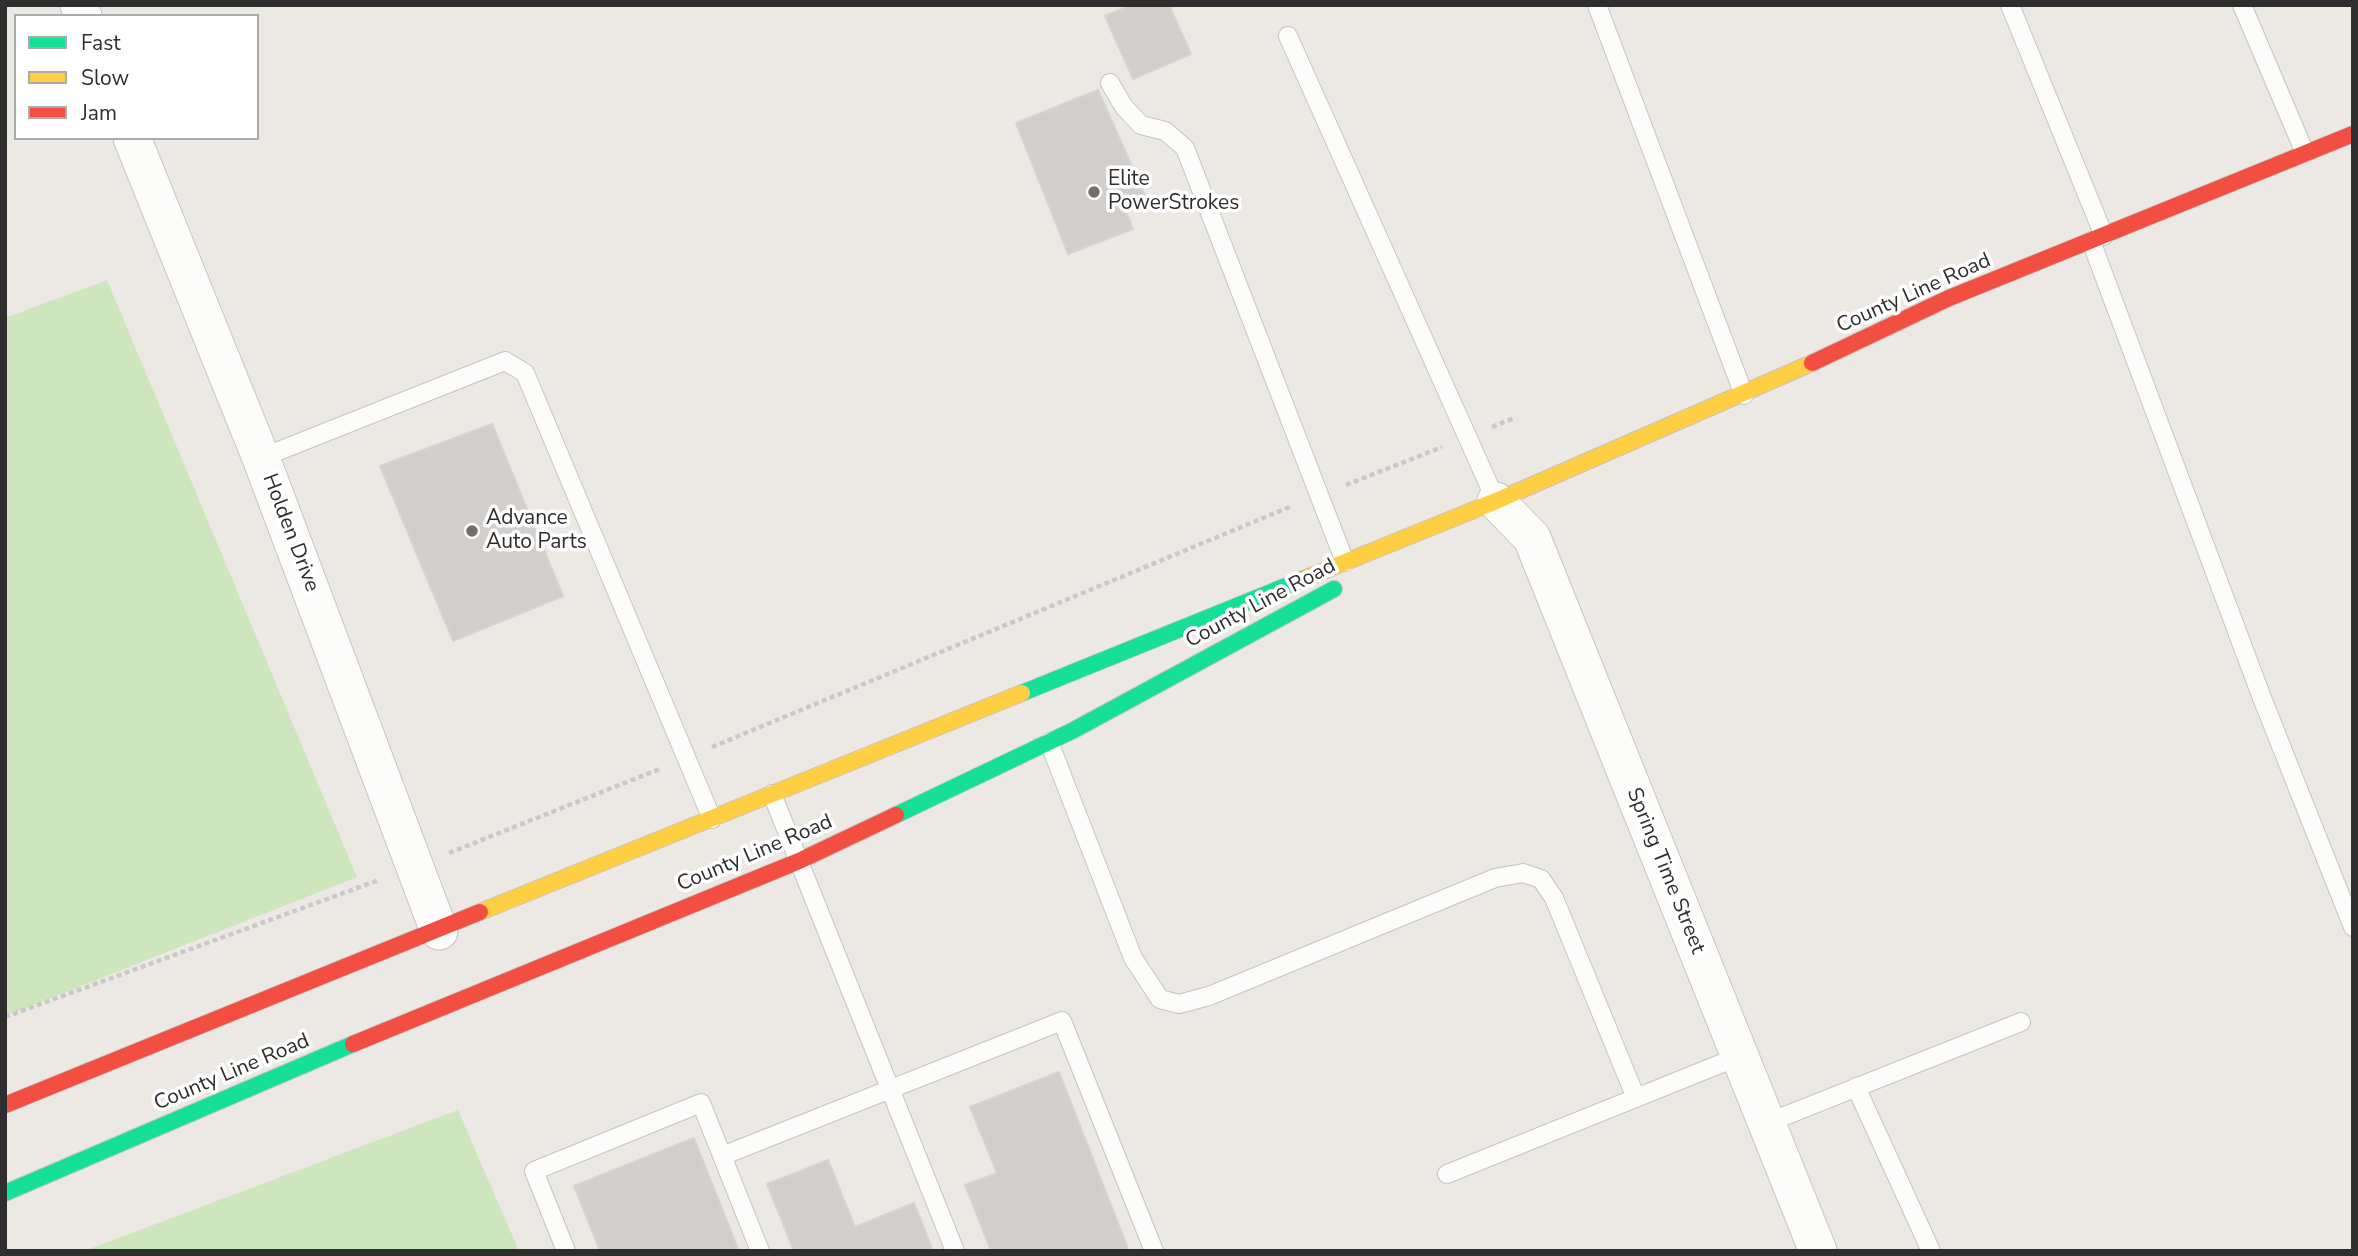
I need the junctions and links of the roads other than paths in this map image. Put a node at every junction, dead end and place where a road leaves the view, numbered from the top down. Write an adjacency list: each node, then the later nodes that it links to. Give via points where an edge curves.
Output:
1 (1597, 5): 10 (lane)
2 (2010, 5): 9 (lane)
3 (2242, 5): 8 (lane)
4 (1288, 36): 12 (lane)
5 (1110, 83): 13 (lane, via 1141,125 1165,131 1185,148)
6 (2353, 134): 8 (main road, County Line Road)
7 (133, 140): 11 (street, Holden Drive)
8 (2305, 153): 9 (main road, County Line Road)
9 (2097, 239): 10 (main road, County Line Road, via 1950,298); 18 (lane, via 2262,698)
10 (1744, 395): 12 (main road, County Line Road)
11 (261, 458): 16 (lane, via 505,361 525,373); 19 (street, Holden Drive)
12 (1496, 501): 13 (main road, County Line Road); 14 (main road, County Line Road); 21 (street, Spring Time Street, via 1532,538)
13 (1345, 562): 15 (main road, County Line Road)
14 (1049, 742): 17 (main road, County Line Road); 24 (lane, via 1133,958 1160,999 1179,1004 1209,996 1495,878 1523,873 1541,879 1554,898)
15 (772, 794): 16 (main road, County Line Road); 17 (lane)
16 (712, 819): 19 (main road, County Line Road)
17 (799, 861): 23 (lane); 29 (main road, County Line Road, via 463,997)
18 (2353, 927)
19 (439, 931): 25 (main road, County Line Road)
20 (2021, 1022): 22 (lane)
21 (1740, 1056): 24 (lane); 26 (street, Spring Time Street)
22 (1856, 1087): 26 (lane); 35 (lane)
23 (890, 1090): 27 (lane); 32 (lane); 33 (lane, via 1062,1021)
24 (1636, 1098): 28 (lane)
25 (5, 1105)
26 (1767, 1123): 34 (street, Spring Time Street)
27 (722, 1156): 30 (lane, via 701,1102 534,1171); 31 (lane)
28 (1447, 1174)
29 (5, 1194)
30 (566, 1251)
31 (760, 1251)
32 (955, 1251)
33 (1154, 1251)
34 (1818, 1251)
35 (1931, 1251)

